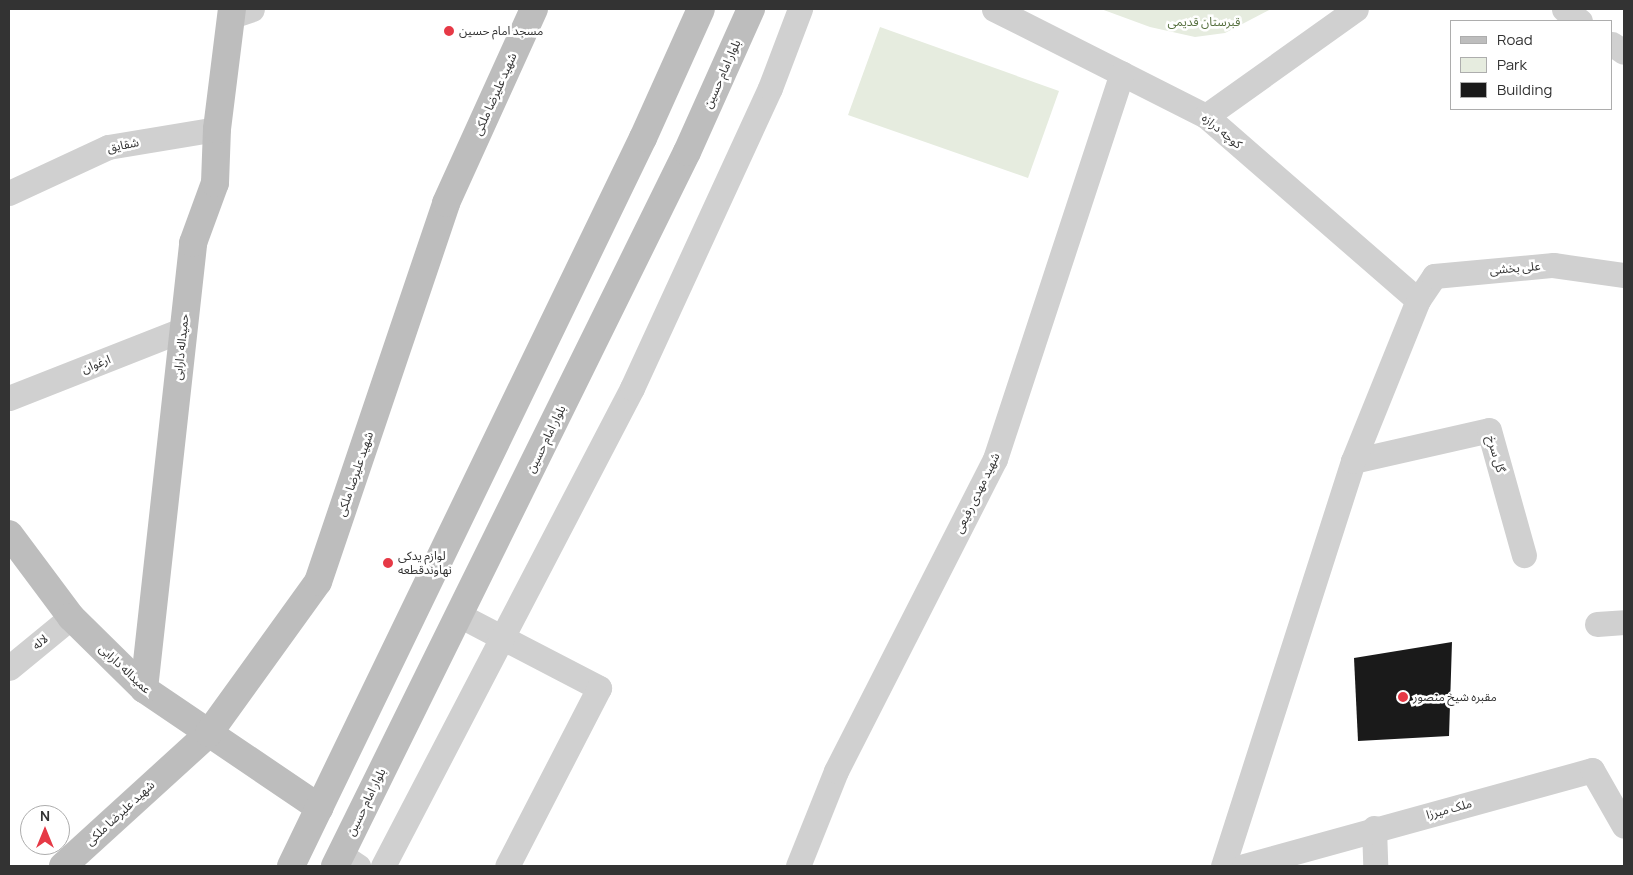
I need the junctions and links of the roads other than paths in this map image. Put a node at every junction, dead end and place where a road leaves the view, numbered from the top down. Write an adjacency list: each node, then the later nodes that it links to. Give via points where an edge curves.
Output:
1 (534, 9): 30 (street, شهید علیرضا ملکی, via 446,203 318,582)
2 (701, 9): 31 (street, via 643,138)
3 (751, 9): 23 (street, بلوار امام حسین, via 687,152)
4 (800, 9): 27 (street, via 770,88 632,388)
5 (994, 9): 12 (street, کوچه درازه)
6 (1356, 9): 13 (street)
7 (1564, 9): 9 (street)
8 (239, 11): 14 (street, حمیداله دارابی)
9 (1579, 20)
10 (1613, 45): 11 (street)
11 (1624, 52)
12 (1122, 73): 13 (street, کوچه درازه); 39 (street, شهید مهدی رفیعی, via 995,458 836,771)
13 (1206, 116): 17 (street, کوچه درازه)
14 (217, 129): 15 (street, شقایق, via 108,146); 18 (street, حمیداله دارابی, via 215,183 194,243)
15 (9, 193)
16 (1624, 275): 17 (street, علی بخشی, via 1553,265 1434,276)
17 (1418, 300): 20 (street)
18 (182, 330): 19 (street, ارغوان); 29 (street, حمیداله دارابی)
19 (9, 398)
20 (1353, 461): 22 (street, گل سرخ, via 1489,430); 40 (street)
21 (9, 534): 24 (street, عمیداله دارابی)
22 (1524, 555)
23 (459, 615): 27 (street); 34 (street, بلوار امام حسین)
24 (71, 617): 28 (street, لاله); 29 (street, عمیداله دارابی)
25 (1624, 622): 26 (street)
26 (1597, 624)
27 (502, 635): 37 (street); 38 (street, via 599,688)
28 (9, 668)
29 (144, 689): 30 (street, عمیداله دارابی)
30 (209, 732): 31 (street, عمیداله دارابی); 35 (street, شهید علیرضا ملکی)
31 (320, 808): 36 (street)
32 (1624, 826): 33 (street, ملک میرزا, via 1592,770)
33 (1374, 828): 41 (street, ملک میرزا); 42 (street)
34 (345, 862)
35 (63, 866)
36 (291, 866)
37 (383, 866)
38 (507, 866)
39 (798, 866)
40 (1223, 866)
41 (1244, 866)
42 (1375, 866)

